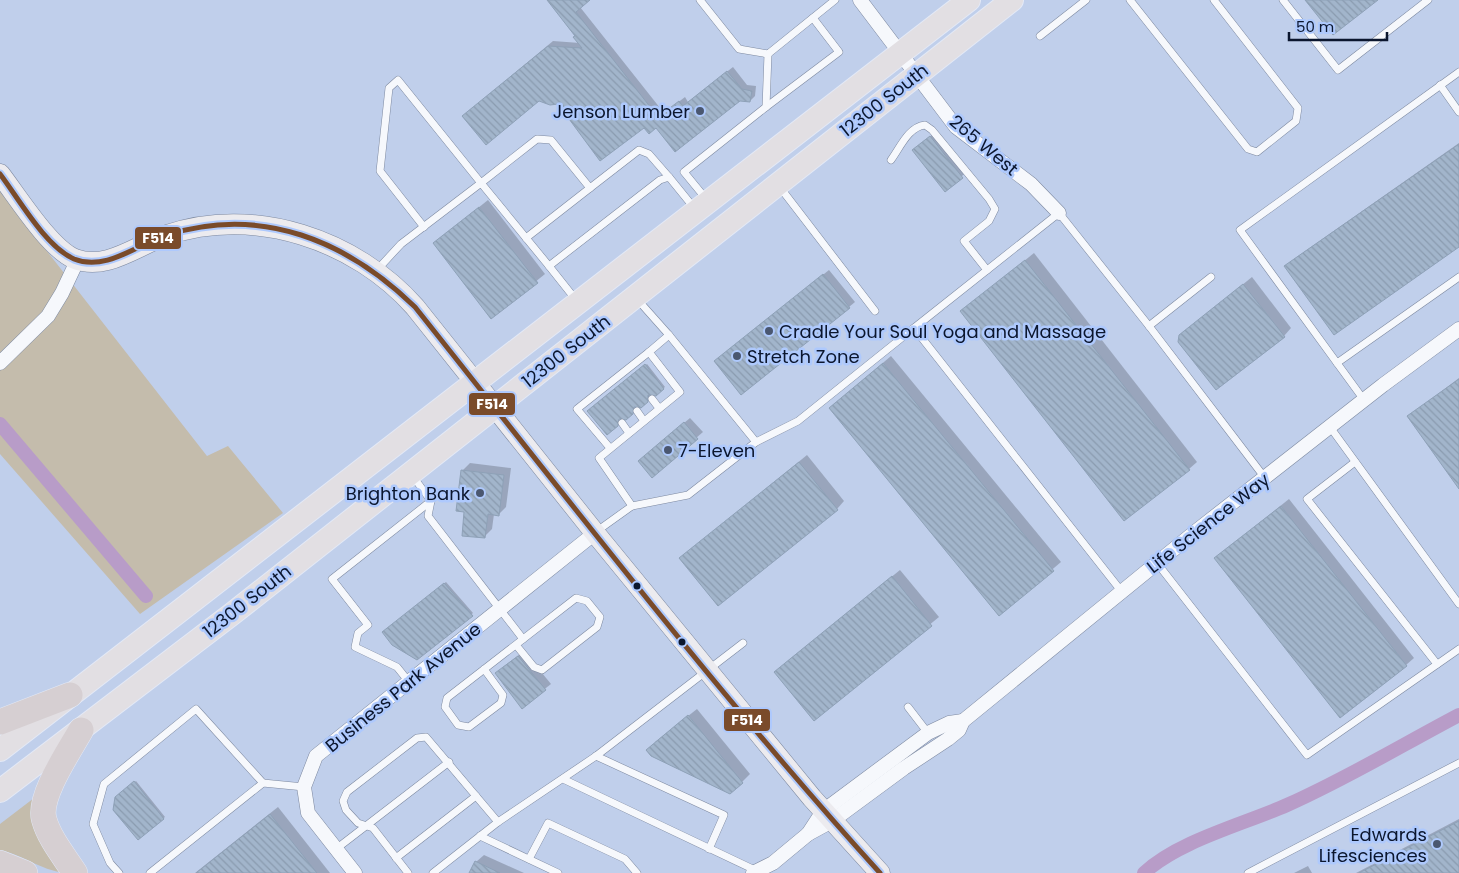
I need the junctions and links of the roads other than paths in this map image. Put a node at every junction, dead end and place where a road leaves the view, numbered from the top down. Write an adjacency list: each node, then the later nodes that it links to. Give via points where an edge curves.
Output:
1 (700, 0): 13 (lane, via 739,49)
2 (835, 0): 11 (lane)
3 (860, 0): 14 (street, 265 West)
4 (969, 0): 14 (main road, 12300 South)
5 (1012, 0): 16 (main road, 12300 South)
6 (1086, 0): 12 (lane)
7 (1130, 0): 8 (lane, via 1248,149 1257,152 1296,121 1298,108)
8 (1214, 0)
9 (1283, 0): 10 (lane, via 1338,70)
10 (1428, 0)
11 (812, 18): 13 (lane); 18 (lane, via 839,52)
12 (1040, 36)
13 (768, 54): 18 (lane)
14 (900, 54): 16 (street, 265 West); 26 (main road, 12300 South)
15 (1459, 72): 17 (lane)
16 (916, 75): 24 (main road, 12300 South); 27 (street, 265 West, via 956,126 1031,184)
17 (1440, 85): 19 (lane); 45 (lane, via 1240,230)
18 (766, 107): 26 (lane, via 684,172)
19 (1459, 112)
20 (891, 160): 32 (lane, via 912,130 925,125 932,130 995,209 990,220 964,241)
21 (0, 174): 30 (main road, via 53,243)
22 (669, 178): 25 (lane, via 650,154 639,150); 26 (lane); 31 (lane, via 660,180)
23 (481, 183): 25 (lane, via 537,139 544,139 551,140); 28 (lane); 28 (lane, via 404,84 398,80 393,82 389,88 380,171); 29 (lane)
24 (777, 184): 36 (main road, 12300 South); 38 (lane)
25 (590, 188): 29 (lane)
26 (703, 207): 37 (main road, 12300 South)
27 (1059, 214): 32 (lane); 39 (lane)
28 (424, 227): 33 (lane, via 401,244)
29 (526, 238): 31 (lane)
30 (78, 260): 33 (main road, via 104,262 170,233 242,224 314,239); 44 (street, via 48,316)
31 (549, 266): 37 (lane)
32 (987, 270): 40 (lane)
33 (374, 272): 46 (main road, via 409,300)
34 (1211, 277): 39 (lane)
35 (1459, 277): 45 (lane)
36 (635, 296): 42 (lane); 49 (main road, 12300 South)
37 (579, 303): 46 (main road, 12300 South)
38 (875, 310)
39 (1149, 326): 60 (lane)
40 (914, 328): 56 (lane, via 798,421); 65 (lane)
41 (1459, 330): 48 (street, Life Science Way)
42 (669, 335): 43 (lane); 56 (lane)
43 (648, 352): 50 (lane, via 680,392); 57 (lane, via 630,372 600,396 577,409)
44 (0, 363)
45 (1337, 363): 48 (lane)
46 (475, 383): 49 (main road); 76 (main road, 12300 South)
47 (652, 399): 50 (lane)
48 (1364, 400): 54 (street, Life Science Way)
49 (494, 408): 59 (main road, 12300 South); 63 (main road)
50 (659, 408): 52 (lane)
51 (636, 411): 52 (lane)
52 (644, 421): 55 (lane)
53 (622, 423): 55 (lane)
54 (1330, 427): 58 (lane); 60 (street, Life Science Way)
55 (629, 433): 57 (lane)
56 (756, 442): 62 (lane, via 688,494)
57 (610, 448): 62 (lane, via 599,458)
58 (1355, 462): 66 (lane); 72 (lane, via 1307,499)
59 (410, 473): 61 (lane); 80 (main road, 12300 South)
60 (1265, 478): 64 (street, Life Science Way)
61 (431, 501): 67 (lane, via 428,516); 75 (lane, via 332,580 368,625 358,633 355,647 398,667)
62 (632, 506): 63 (lane)
63 (595, 533): 67 (street, Business Park Avenue); 74 (main road)
64 (1157, 563): 65 (street, Life Science Way); 72 (lane, via 1307,755)
65 (1122, 592): 78 (street, Life Science Way)
66 (1459, 604)
67 (500, 609): 68 (lane); 75 (street, Business Park Avenue)
68 (523, 638): 70 (lane); 70 (lane, via 576,598 587,600 600,618 597,627 542,670 534,667)
69 (743, 643): 74 (lane)
70 (516, 644): 73 (lane)
71 (1459, 648): 72 (lane)
72 (1437, 664)
73 (484, 669): 73 (lane, via 447,698 446,708 458,725 469,727 501,703 503,695)
74 (708, 670): 83 (lane); 91 (main road)
75 (409, 682): 88 (street, Business Park Avenue, via 316,756)
76 (70, 695): 79 (highway); 82 (main road, 12300 South)
77 (908, 707): 81 (lane)
78 (962, 721): 81 (street, Life Science Way); 91 (street, Life Science Way, via 959,730 948,739)
79 (0, 722)
80 (81, 730): 89 (main road, 12300 South); 102 (highway, via 45,797 44,818)
81 (928, 733): 91 (street, Life Science Way)
82 (0, 750)
83 (596, 756): 86 (lane); 96 (lane, via 724,815)
84 (449, 762): 90 (lane); 93 (lane); 93 (lane, via 426,737 417,738 407,745 344,797 346,810 358,823)
85 (1459, 763): 111 (lane)
86 (563, 779): 92 (lane); 96 (lane)
87 (263, 783): 88 (lane); 103 (lane, via 196,709 104,784 93,824 110,863); 104 (lane)
88 (304, 787): 95 (street, Business Park Avenue, via 308,813)
89 (0, 792)
90 (476, 796): 92 (lane); 97 (lane)
91 (828, 816): 100 (street, via 773,864); 110 (main road)
92 (498, 822): 94 (lane)
93 (366, 824): 95 (lane); 97 (lane, via 373,828)
94 (480, 836): 98 (lane); 107 (lane)
95 (336, 849): 105 (street, Business Park Avenue)
96 (709, 849): 100 (lane)
97 (396, 858): 106 (lane)
98 (529, 859): 108 (lane); 109 (lane, via 548,823 625,859)
99 (0, 863): 101 (highway)
100 (755, 872)
101 (24, 873)
102 (75, 873)
103 (119, 873)
104 (150, 873)
105 (355, 873)
106 (408, 873)
107 (433, 873)
108 (558, 873)
109 (637, 873)
110 (880, 873)
111 (1248, 873)

